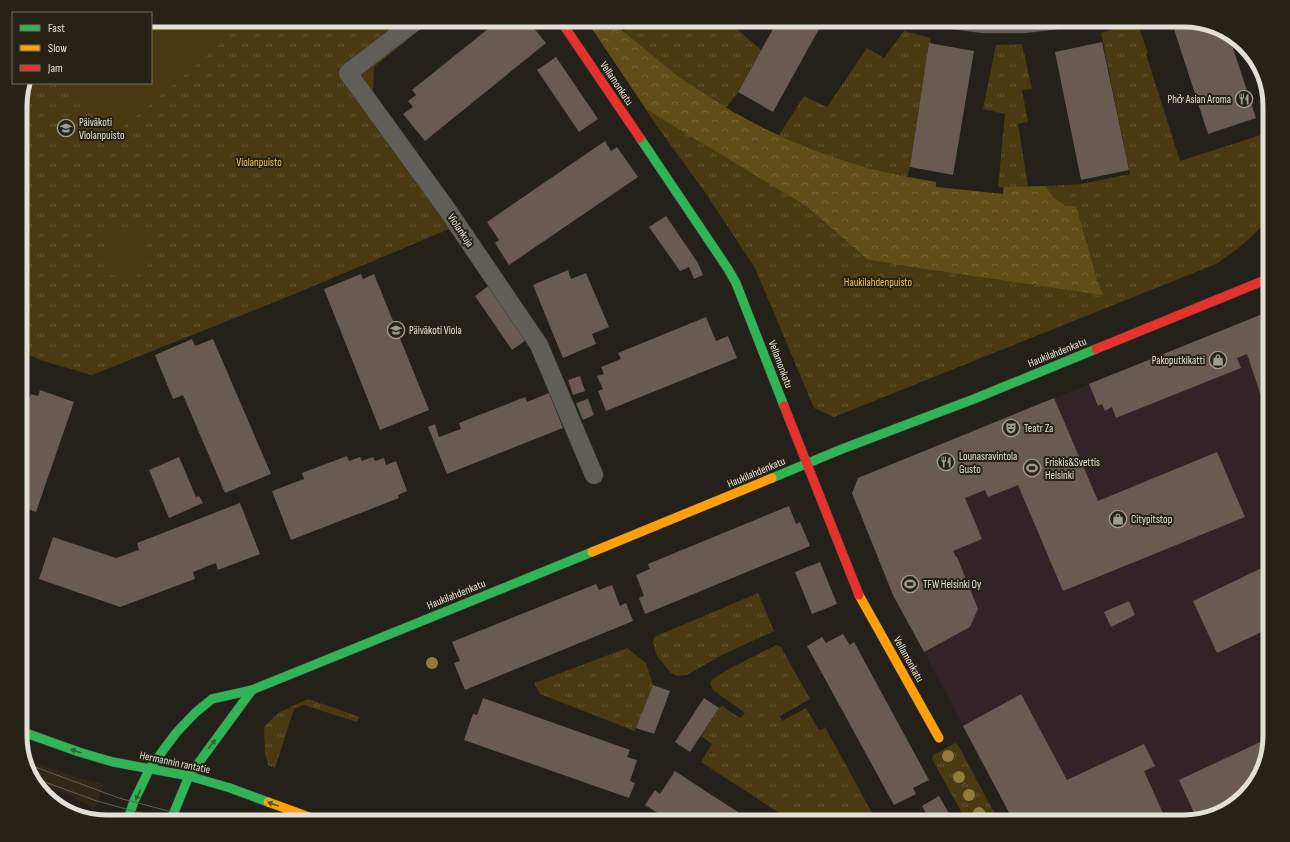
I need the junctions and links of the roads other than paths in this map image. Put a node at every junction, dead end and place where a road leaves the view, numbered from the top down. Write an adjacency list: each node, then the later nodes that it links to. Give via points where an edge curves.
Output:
1 (408, 27): 5 (street, Violankuja, via 348,73 446,208 539,345)
2 (565, 27): 4 (street, Vellamonkatu, via 728,268)
3 (1263, 281): 4 (street, Haukilahdenkatu)
4 (807, 464): 6 (street, Haukilahdenkatu); 8 (street, Vellamonkatu, via 859,596)
5 (594, 475)
6 (252, 690): 9 (street, Haukilahdenkatu, via 212,699 176,733); 10 (street, one-way to 6)
7 (27, 733): 9 (street, Hermannin rantatie, one-way to 7, via 113,762)
8 (939, 738)
9 (150, 768): 10 (street, Hermannin rantatie); 11 (street, Haukilahdenkatu, one-way to 11)
10 (189, 776): 12 (street); 13 (street, Hermannin rantatie, one-way to 10)
11 (129, 815)
12 (173, 815)
13 (304, 815)

